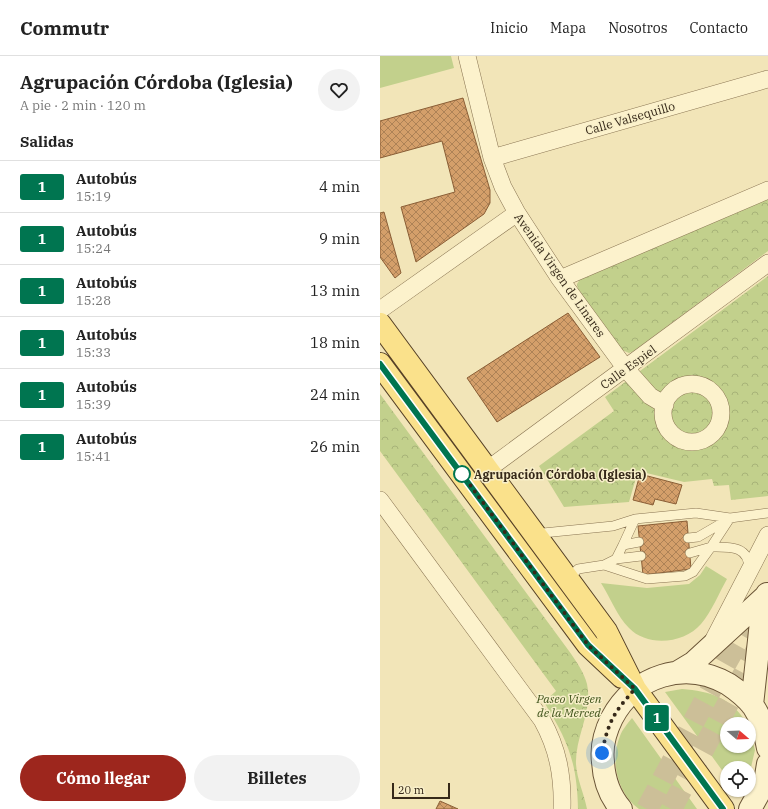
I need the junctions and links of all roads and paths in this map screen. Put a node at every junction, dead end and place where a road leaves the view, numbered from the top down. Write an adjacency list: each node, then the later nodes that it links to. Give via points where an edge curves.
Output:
1 (467, 56): 3 (street, Avenida Virgen de Linares)
2 (768, 79): 3 (street, Calle Valsequillo)
3 (492, 158): 5 (street, Avenida Virgen de Linares)
4 (768, 190): 7 (street)
5 (517, 213): 7 (street, Avenida Virgen de Linares); 8 (street)
6 (768, 263): 11 (street, Calle Espiel)
7 (560, 279): 11 (street, Avenida Virgen de Linares)
8 (380, 310)
9 (380, 324): 13 (main road)
10 (380, 364): 33 (main road, via 588,645)
11 (626, 369): 12 (street, Avenida Virgen de Linares, via 650,396); 13 (street, Calle Espiel)
12 (665, 405)
13 (487, 470): 18 (main road)
14 (380, 500): 38 (street, via 542,720 557,753 563,789)
15 (768, 513): 16 (lane)
16 (730, 518): 17 (lane, via 696,513); 20 (lane, via 698,537); 23 (lane)
17 (635, 519): 18 (lane, via 613,526 543,533); 22 (lane)
18 (527, 524): 29 (main road)
19 (768, 534): 28 (street)
20 (688, 538)
21 (639, 542): 22 (lane)
22 (623, 544): 26 (lane)
23 (712, 547): 24 (lane); 27 (lane, via 693,572 685,576 647,579); 28 (lane, via 734,547 740,550 748,561)
24 (690, 553)
25 (641, 556): 26 (lane)
26 (616, 559): 27 (lane)
27 (604, 565): 29 (lane, via 578,569 573,574 572,582)
28 (749, 573): 31 (street)
29 (575, 588): 33 (main road, via 606,631)
30 (768, 594): 31 (main road); 34 (main road, via 761,622)
31 (709, 648): 32 (main road, via 693,663)
32 (678, 672): 33 (main road, via 656,678); 34 (main road, via 699,673 720,679 738,690)
33 (635, 689): 37 (main road, via 618,707 606,729 602,753); 41 (main road)
34 (752, 706): 35 (main road, via 765,729)
35 (768, 748)
36 (768, 764): 42 (main road, via 765,782)
37 (604, 778): 39 (main road); 40 (main road, via 614,801)
38 (562, 809)
39 (601, 809)
40 (621, 809)
41 (723, 809)
42 (750, 809)

